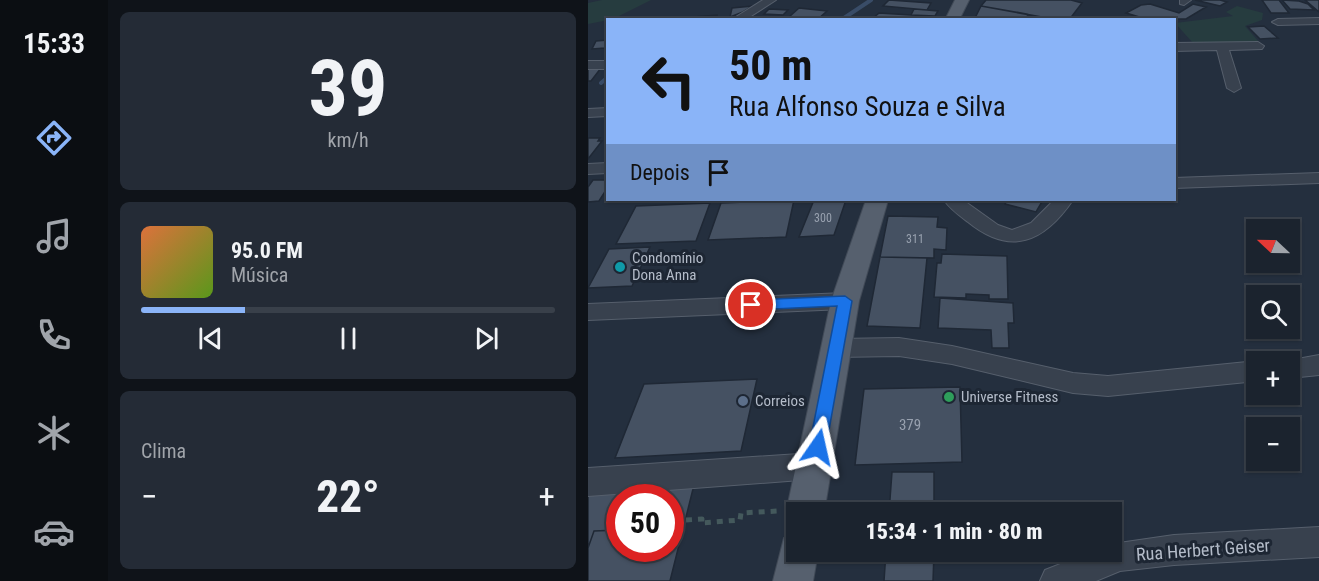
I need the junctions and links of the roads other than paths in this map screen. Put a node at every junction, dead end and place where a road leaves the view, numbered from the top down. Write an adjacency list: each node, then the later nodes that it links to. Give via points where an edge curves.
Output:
1 (771, 0): 3 (street)
2 (962, 0): 4 (main road)
3 (740, 18)
4 (953, 18)
5 (1319, 21): 6 (street)
6 (1278, 22)
7 (1222, 46): 8 (street); 9 (street); 12 (street)
8 (1258, 46)
9 (1176, 47)
10 (606, 64): 11 (street)
11 (588, 65)
12 (1234, 88)
13 (606, 112): 14 (street)
14 (588, 113)
15 (606, 168): 16 (street)
16 (588, 169)
17 (1319, 178): 18 (street)
18 (1176, 183)
19 (877, 201): 22 (main road)
20 (954, 201): 21 (street, via 1001,236 1019,238 1036,230)
21 (1063, 201)
22 (845, 301): 23 (street); 24 (main road)
23 (588, 312)
24 (836, 348): 27 (street, via 899,347 1072,383 1108,386); 28 (main road)
25 (1319, 365): 26 (street)
26 (1300, 367)
27 (1246, 372)
28 (814, 466): 29 (street); 30 (main road)
29 (588, 482)
30 (807, 502)
31 (1319, 542): 34 (street, Rua Herbert Geiser, via 1120,556)
32 (796, 562): 33 (main road)
33 (793, 581)
34 (1056, 581)

